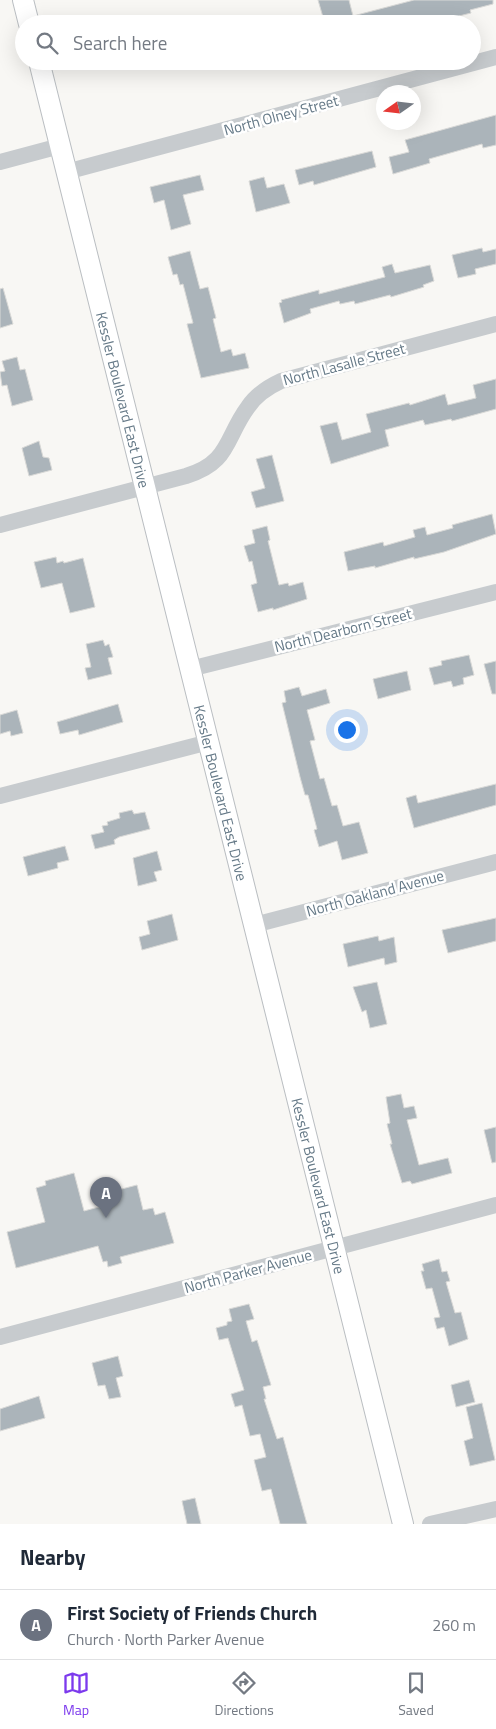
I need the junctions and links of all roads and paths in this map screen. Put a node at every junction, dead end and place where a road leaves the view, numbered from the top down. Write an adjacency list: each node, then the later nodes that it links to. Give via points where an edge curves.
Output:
1 (23, 0): 2 (main road)
2 (27, 15)
3 (496, 57): 4 (street, North Olney Street)
4 (481, 61)
5 (41, 70): 7 (main road, Kessler Boulevard East Drive)
6 (447, 70): 9 (street, North Olney Street)
7 (60, 146): 8 (street); 9 (main road, Kessler Boulevard East Drive)
8 (0, 162)
9 (66, 172): 11 (main road, Kessler Boulevard East Drive)
10 (496, 324): 11 (street, North Lasalle Street, via 281,381 259,394 251,403 223,453 209,466 186,476)
11 (145, 486): 12 (street, North Lasalle Street); 14 (main road, Kessler Boulevard East Drive)
12 (0, 525)
13 (496, 592): 14 (street, North Dearborn Street)
14 (190, 669): 15 (main road, Kessler Boulevard East Drive)
15 (208, 742): 16 (street); 18 (main road, Kessler Boulevard East Drive)
16 (0, 796)
17 (496, 862): 18 (street, North Oakland Avenue)
18 (254, 925): 20 (main road, Kessler Boulevard East Drive)
19 (496, 1205): 20 (street, North Parker Avenue)
20 (335, 1248): 21 (street, North Parker Avenue); 23 (main road, Kessler Boulevard East Drive)
21 (0, 1337)
22 (496, 1509): 24 (street)
23 (403, 1524)
24 (430, 1524)

